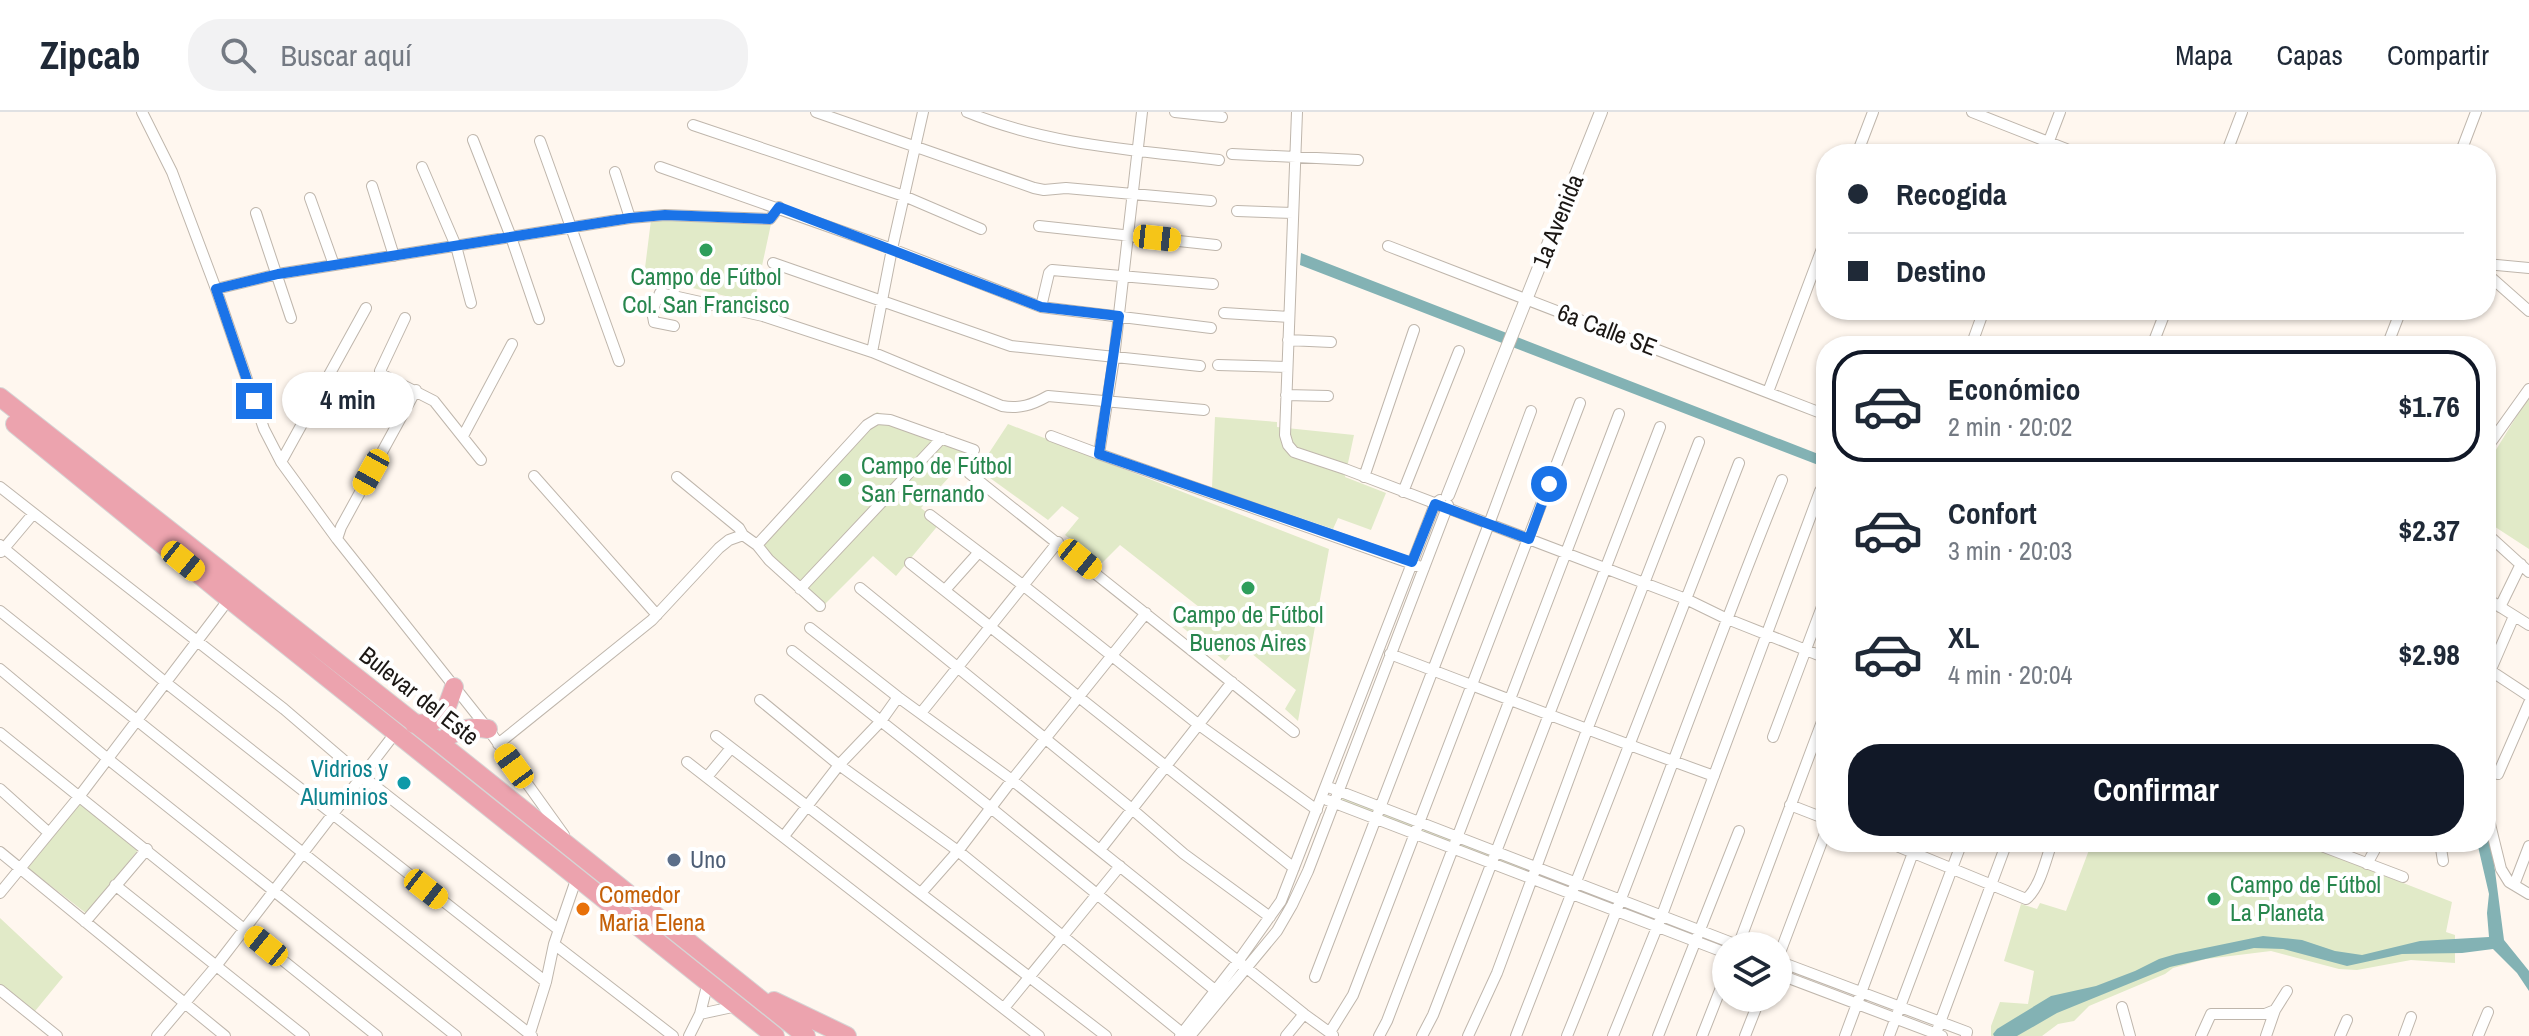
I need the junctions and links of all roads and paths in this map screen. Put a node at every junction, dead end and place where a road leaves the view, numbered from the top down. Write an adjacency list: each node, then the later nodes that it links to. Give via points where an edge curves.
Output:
1 (142, 112): 61 (street, via 172,172)
2 (816, 112): 23 (street)
3 (923, 112): 23 (street)
4 (967, 112): 24 (street, via 1042,136)
5 (1142, 112): 24 (street)
6 (1175, 112): 14 (street)
7 (1297, 112): 26 (street)
8 (1601, 112): 62 (street, 1a Avenida)
9 (1873, 112): 19 (street)
10 (1972, 112): 18 (street)
11 (2060, 112): 18 (street)
12 (2242, 112): 21 (street)
13 (2476, 112): 22 (street)
14 (1222, 117)
15 (693, 125): 34 (street)
16 (473, 140): 46 (street)
17 (540, 141): 43 (street)
18 (2049, 142): 20 (street)
19 (1861, 144)
20 (2054, 144)
21 (2230, 144)
22 (2464, 144)
23 (915, 146): 33 (street, via 1034,188); 34 (street)
24 (1138, 151): 27 (street); 33 (street)
25 (1232, 154): 26 (street)
26 (1296, 157): 28 (street); 40 (street)
27 (1219, 160)
28 (1358, 160)
29 (422, 167): 48 (street)
30 (660, 167): 37 (street)
31 (615, 172): 41 (street)
32 (372, 186): 51 (street)
33 (1133, 193): 36 (street); 45 (street)
34 (904, 196): 44 (street); 50 (street)
35 (310, 198): 53 (street)
36 (1211, 201)
37 (779, 207): 41 (street, via 770,219); 50 (street)
38 (1237, 211): 40 (street)
39 (256, 213): 57 (street)
40 (1293, 213): 70 (street)
41 (630, 218): 43 (street)
42 (1039, 226): 45 (street)
43 (571, 229): 46 (street); 83 (street)
44 (981, 229)
45 (1127, 235): 47 (street); 58 (street)
46 (511, 237): 48 (street); 73 (street)
47 (1216, 245)
48 (456, 246): 51 (street); 64 (street)
49 (1388, 246): 62 (street, 6a Calle SE)
50 (892, 249): 63 (street); 65 (street)
51 (394, 256): 53 (street)
52 (773, 263): 63 (street)
53 (334, 265): 57 (street)
54 (1816, 265): 89 (street)
55 (2496, 265): 56 (street)
56 (2529, 268)
57 (278, 274): 61 (street); 71 (street)
58 (1123, 277): 60 (street); 65 (street, via 1052,270); 69 (street)
59 (2496, 282): 67 (street)
60 (1213, 284)
61 (216, 289): 109 (street, via 264,429)
62 (1526, 299): 89 (street, 6a Calle SE); 118 (street, 1a Avenida)
63 (881, 302): 81 (street); 82 (street, via 1011,346)
64 (471, 303)
65 (1041, 307): 69 (street)
66 (366, 308): 109 (street)
67 (2529, 311)
68 (1224, 313): 70 (street)
69 (1119, 316): 75 (street); 82 (street)
70 (1289, 317): 77 (street)
71 (291, 318)
72 (405, 318): 88 (street, via 380,371)
73 (539, 319)
74 (674, 326): 81 (street, via 654,322 652,311 660,293 763,316)
75 (1211, 328)
76 (1414, 330): 114 (street)
77 (1288, 340): 78 (street); 86 (street)
78 (1331, 342)
79 (512, 344): 102 (street)
80 (1459, 351): 117 (street)
81 (872, 352): 93 (street, via 1002,406 1016,408 1048,396)
82 (1114, 358): 85 (street); 93 (street)
83 (619, 361)
84 (1218, 365): 86 (street)
85 (1200, 366)
86 (1287, 367): 90 (street)
87 (2529, 389): 101 (street)
88 (416, 390): 102 (street, via 434,401); 126 (street)
89 (1768, 392): 97 (street, 6a Calle SE)
90 (1286, 395): 91 (street); 114 (street, via 1285,435 1291,449)
91 (1328, 396)
92 (0, 397): 185 (highway, Bulevar del Este)
93 (1109, 400): 95 (street); 107 (street)
94 (1580, 403): 127 (street)
95 (1204, 410)
96 (1531, 411): 124 (street)
97 (1816, 411)
98 (0, 412): 144 (highway, Bulevar del Este)
99 (1619, 414): 133 (street)
100 (1660, 427): 137 (street)
101 (2496, 435)
102 (463, 436): 108 (street)
103 (1051, 436): 107 (street)
104 (942, 438): 106 (street); 130 (street, via 877,419); 142 (street)
105 (1699, 442): 139 (street)
106 (974, 450)
107 (1099, 454): 134 (street)
108 (481, 460)
109 (281, 462): 126 (street)
110 (1739, 463): 145 (street)
111 (969, 473): 128 (street)
112 (534, 476): 151 (street)
113 (677, 477): 125 (street)
114 (1364, 477): 117 (street)
115 (1782, 480): 153 (street)
116 (0, 487): 122 (street)
117 (1403, 492): 120 (street)
118 (1448, 495): 120 (street); 121 (street)
119 (1816, 502): 158 (street)
120 (1435, 504): 121 (street); 134 (street)
121 (1448, 509): 124 (street); 136 (street)
122 (33, 514): 131 (street); 159 (street)
123 (930, 515): 132 (street)
124 (1489, 524): 127 (street); 168 (street)
125 (743, 535): 130 (street); 151 (street, via 719,548)
126 (337, 539): 173 (street)
127 (1529, 539): 133 (street); 172 (street)
128 (1058, 542): 140 (street); 150 (street)
129 (2496, 542): 138 (street)
130 (757, 545): 142 (street)
131 (1, 549): 170 (street)
132 (979, 552): 140 (street); 143 (street)
133 (1566, 553): 137 (street); 177 (street)
134 (1412, 562): 136 (street); 210 (street)
135 (910, 563): 143 (street)
136 (1424, 568): 162 (street)
137 (1605, 568): 139 (street); 181 (street)
138 (2525, 568): 148 (street)
139 (1644, 583): 145 (street); 187 (street)
140 (1024, 586): 156 (street); 165 (street)
141 (860, 588): 167 (street)
142 (800, 589): 147 (street)
143 (945, 590): 156 (street)
144 (229, 599): 159 (street); 188 (highway, Bulevar del Este)
145 (1686, 599): 153 (street); 197 (street)
146 (2496, 604): 148 (street)
147 (820, 606)
148 (2500, 607): 152 (street)
149 (0, 611): 183 (street)
150 (1146, 613): 165 (street); 171 (street)
151 (657, 615): 191 (street)
152 (2514, 616): 155 (street); 164 (street)
153 (1725, 618): 158 (street); 200 (street)
154 (1816, 622): 160 (street)
155 (2529, 625)
156 (991, 626): 167 (street); 176 (street)
157 (810, 628): 175 (street)
158 (1767, 635): 160 (street); 207 (street)
159 (196, 641): 170 (street); 206 (street)
160 (1805, 650): 163 (street); 193 (street)
161 (792, 651): 184 (street)
162 (1390, 654): 168 (street); 212 (street)
163 (1816, 654)
164 (2496, 655)
165 (1111, 657): 176 (street); 186 (street)
166 (0, 669): 199 (street)
167 (958, 669): 180 (street); 195 (street)
168 (1432, 670): 172 (street); 218 (street)
169 (2496, 677): 174 (street)
170 (165, 682): 183 (street); 222 (street)
171 (1232, 682): 186 (street); 189 (street)
172 (1472, 684): 177 (street); 225 (street)
173 (454, 687): 182 (highway); 191 (street)
174 (2529, 696)
175 (898, 697): 180 (street); 184 (street)
176 (1078, 697): 195 (street); 204 (street)
177 (1511, 699): 181 (street); 230 (street)
178 (760, 700): 203 (street)
179 (2529, 703): 205 (street)
180 (921, 713): 209 (street)
181 (1549, 715): 187 (street); 238 (street)
182 (443, 716): 185 (highway); 196 (highway)
183 (138, 719): 199 (street); 248 (street)
184 (881, 721): 203 (street); 219 (street)
185 (414, 724): 196 (highway, Bulevar del Este)
186 (1199, 725): 204 (street); 221 (street)
187 (1587, 730): 197 (street); 254 (street)
188 (396, 732): 201 (highway, Bulevar del Este); 206 (street)
189 (1294, 732)
190 (0, 733): 213 (street)
191 (493, 736): 196 (highway, via 475,727 450,733); 249 (street)
192 (716, 736): 198 (street)
193 (1773, 737)
194 (1816, 737): 217 (street)
195 (1045, 738): 209 (street); 220 (street)
196 (440, 743): 201 (highway); 249 (highway, Bulevar del Este)
197 (1629, 746): 200 (street); 261 (street)
198 (731, 748): 208 (street); 216 (street)
199 (108, 759): 213 (street); 265 (street)
200 (1674, 761): 207 (street); 271 (street)
201 (434, 762): 258 (highway, Bulevar del Este)
202 (687, 762): 208 (street)
203 (839, 765): 216 (street); 236 (street)
204 (1166, 767): 220 (street); 256 (street)
205 (2496, 773)
206 (361, 775): 222 (street); 277 (street)
207 (1714, 776): 274 (street)
208 (707, 777): 229 (street)
209 (1012, 780): 219 (street); 235 (street)
210 (1326, 786): 212 (street); 214 (street)
211 (0, 789): 227 (street)
212 (1337, 790): 215 (street); 218 (street)
213 (78, 798): 227 (street); 232 (street)
214 (1322, 798): 215 (street); 221 (street)
215 (1333, 802): 224 (street); 286 (street, via 1292,905 1277,931)
216 (808, 805): 229 (street); 267 (street)
217 (1790, 805): 223 (street); 279 (street)
218 (1380, 807): 224 (street); 225 (street)
219 (991, 808): 236 (street); 270 (street)
220 (1133, 810): 235 (street); 273 (street)
221 (1317, 810): 256 (street)
222 (330, 814): 248 (street); 292 (street)
223 (1816, 815)
224 (1376, 819): 228 (street); 290 (street)
225 (1421, 823): 228 (street); 230 (street)
226 (1739, 831): 278 (street)
227 (49, 833): 255 (street)
228 (1416, 835): 233 (street); 315 (street, via 1353,995)
229 (784, 836): 304 (street)
230 (1459, 837): 233 (street); 238 (street)
231 (2529, 846): 264 (street)
232 (147, 849): 263 (street); 276 (street)
233 (1454, 849): 251 (street); 334 (street)
234 (2496, 849): 264 (street, via 2501,869)
235 (1100, 850): 253 (street)
236 (958, 851): 267 (street); 282 (street)
237 (0, 852): 255 (street)
238 (1497, 852): 251 (street); 254 (street)
239 (1818, 852): 280 (street)
240 (1913, 852): 297 (street)
241 (1924, 852): 257 (street)
242 (1958, 852): 257 (street)
243 (2003, 852): 262 (street)
244 (2048, 852): 262 (street, via 2029,898)
245 (2341, 852): 252 (street)
246 (2374, 852): 252 (street)
247 (2442, 852): 250 (street)
248 (302, 853): 265 (street); 317 (street)
249 (577, 853): 294 (highway, Bulevar del Este)
250 (2443, 861)
251 (1493, 864): 260 (street); 335 (street)
252 (2367, 864): 259 (street)
253 (1120, 866): 270 (street); 286 (street)
254 (1535, 867): 260 (street); 261 (street)
255 (21, 868): 266 (street); 275 (street)
256 (1294, 868): 273 (street)
257 (1952, 868): 262 (street); 302 (street)
258 (577, 877): 277 (street); 293 (highway, Bulevar del Este)
259 (2403, 877)
260 (1531, 879): 268 (street); 336 (street)
261 (1576, 882): 268 (street); 271 (street)
262 (1991, 883): 314 (street)
263 (115, 885): 275 (street); 288 (street)
264 (2514, 885): 269 (street)
265 (273, 890): 276 (street); 325 (street)
266 (0, 893)
267 (921, 893): 289 (street)
268 (1571, 894): 272 (street); 337 (street)
269 (2529, 894)
270 (1098, 895): 282 (street); 296 (street)
271 (1622, 900): 272 (street); 274 (street)
272 (1618, 912): 274 (street); 338 (street)
273 (1270, 917): 286 (street)
274 (1660, 921): 278 (street); 283 (street); 339 (street)
275 (85, 922): 299 (street)
276 (244, 928): 288 (street); 324 (street)
277 (559, 930): 284 (street)
278 (1699, 930): 281 (street); 283 (street)
279 (1743, 932)
280 (1788, 932)
281 (1712, 935)
282 (1064, 937): 289 (street); 318 (street)
283 (1695, 941): 285 (street); 340 (street)
284 (554, 944): 292 (street); 326 (street)
285 (1712, 948)
286 (1243, 964): 296 (street); 310 (street); 318 (street)
287 (1792, 965): 297 (street)
288 (216, 966): 299 (street); 323 (street)
289 (1031, 977): 304 (street); 332 (street)
290 (1315, 977)
291 (1792, 979): 300 (street)
292 (546, 982): 317 (street)
293 (708, 982): 301 (highway, Bulevar del Este); 309 (street)
294 (742, 985): 329 (highway, Bulevar del Este); 330 (highway)
295 (0, 990): 320 (street)
296 (1216, 991): 318 (street)
297 (1861, 991): 300 (street); 302 (street)
298 (2287, 991): 305 (street)
299 (184, 1003): 321 (street); 322 (street)
300 (1857, 1004): 312 (street); 343 (street)
301 (737, 1006): 309 (street); 328 (highway, Bulevar del Este)
302 (1901, 1007): 312 (street); 314 (street)
303 (2122, 1007): 345 (street)
304 (1004, 1008): 331 (street)
305 (2275, 1010): 346 (street, via 2211,1014); 347 (street)
306 (1712, 1011): 341 (street)
307 (1754, 1012): 342 (street)
308 (2488, 1012): 350 (street)
309 (700, 1014): 327 (street)
310 (1304, 1014): 315 (street); 333 (street)
311 (2411, 1017): 349 (street)
312 (1896, 1019): 319 (street); 344 (street)
313 (2347, 1020): 348 (street)
314 (1941, 1022): 316 (street); 319 (street)
315 (1332, 1034)
316 (1967, 1034)
317 (530, 1035)
318 (1184, 1035)
319 (1938, 1035)
320 (57, 1036)
321 (157, 1036)
322 (225, 1036)
323 (304, 1036)
324 (377, 1036)
325 (456, 1036)
326 (673, 1036)
327 (689, 1036)
328 (775, 1036)
329 (806, 1036)
330 (847, 1036)
331 (1039, 1036)
332 (1106, 1036)
333 (1286, 1036)
334 (1379, 1036)
335 (1422, 1036)
336 (1468, 1036)
337 (1516, 1036)
338 (1567, 1036)
339 (1613, 1036)
340 (1658, 1036)
341 (1702, 1036)
342 (1745, 1036)
343 (1845, 1036)
344 (1889, 1036)
345 (2130, 1036)
346 (2201, 1036)
347 (2266, 1036)
348 (2340, 1036)
349 (2404, 1036)
350 (2478, 1036)

